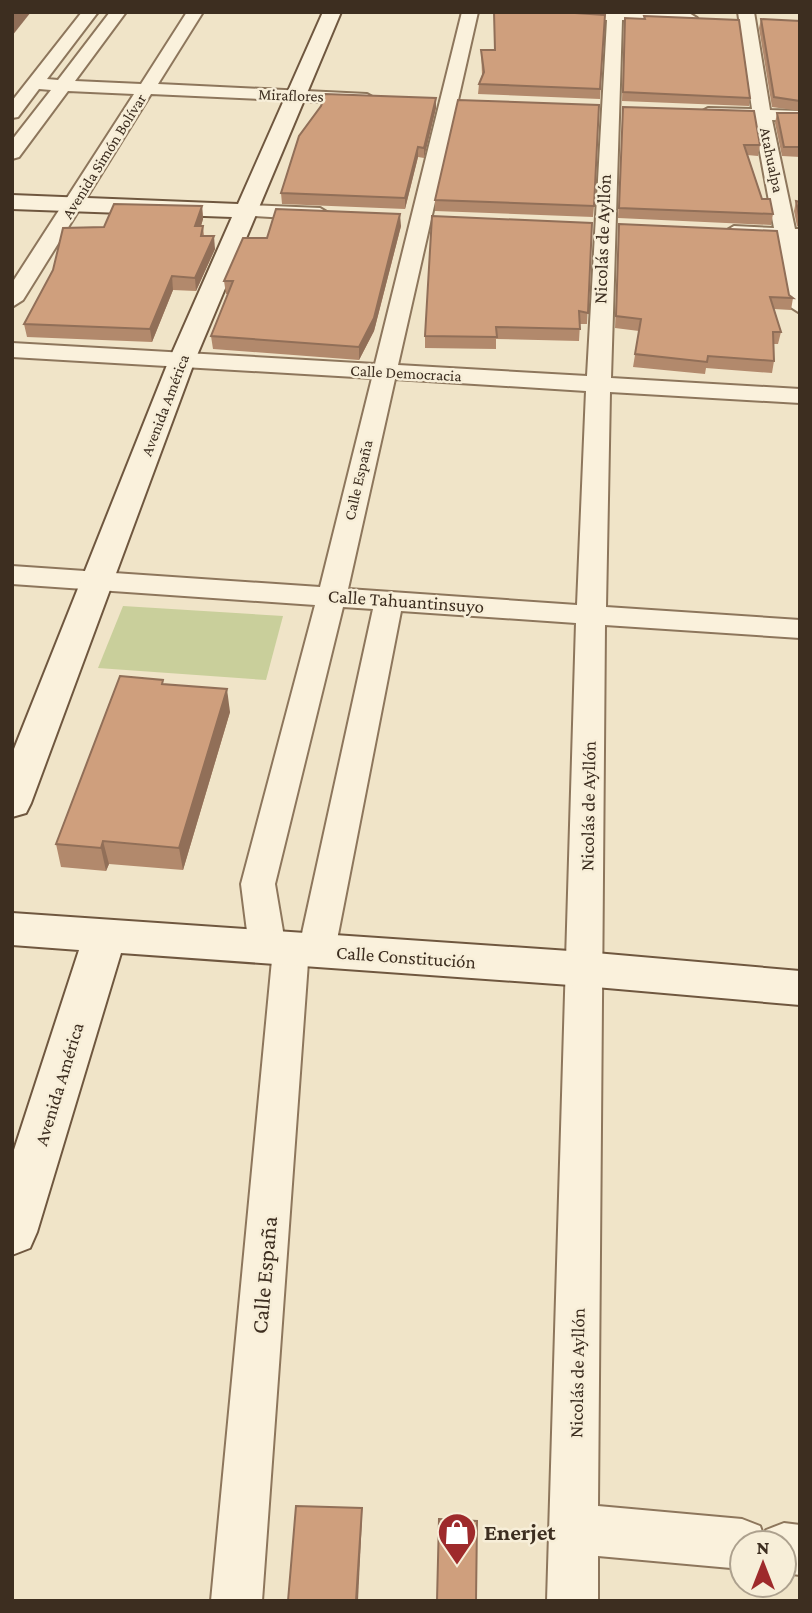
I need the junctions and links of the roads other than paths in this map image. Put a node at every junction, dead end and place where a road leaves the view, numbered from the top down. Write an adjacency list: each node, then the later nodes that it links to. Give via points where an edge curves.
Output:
1 (90, 12): 10 (street)
2 (118, 12): 11 (street)
3 (195, 12): 12 (street, Avenida Simón Bolívar)
4 (332, 12): 13 (street, Avenida América)
5 (470, 12): 16 (street, Calle España)
6 (523, 12): 7 (street)
7 (615, 14): 9 (street); 35 (street, Nicolás de Ayllón)
8 (747, 18): 19 (street, Atahualpa)
9 (708, 19)
10 (34, 84): 11 (street, Miraflores); 18 (street)
11 (64, 86): 12 (street, Miraflores); 21 (street)
12 (146, 89): 13 (street, Miraflores); 23 (street, Avenida Simón Bolívar)
13 (295, 95): 14 (street, Miraflores); 24 (street, Avenida América)
14 (387, 100)
15 (426, 101): 16 (street)
16 (457, 102): 27 (street, Calle España)
17 (685, 112): 19 (street)
18 (12, 113)
19 (762, 115): 20 (street); 29 (street, Atahualpa)
20 (800, 116)
21 (12, 153)
22 (12, 202): 23 (street)
23 (74, 204): 24 (street); 30 (street, Avenida Simón Bolívar)
24 (246, 211): 25 (street); 33 (street, Avenida América)
25 (340, 215)
26 (394, 217): 27 (street)
27 (428, 219): 34 (street, Calle España)
28 (709, 231): 29 (street)
29 (794, 234): 31 (street, Atahualpa)
30 (12, 300)
31 (800, 306)
32 (12, 351): 33 (street, Calle Democracia)
33 (182, 360): 34 (street, Calle Democracia); 38 (street, Avenida América)
34 (383, 372): 35 (street, Calle Democracia); 39 (street, Calle España)
35 (596, 384): 36 (street, Calle Democracia); 41 (street, Nicolás de Ayllón)
36 (800, 396)
37 (12, 575): 38 (street, Calle Tahuantinsuyo)
38 (99, 580): 39 (street, Calle Tahuantinsuyo); 43 (street, Avenida América)
39 (332, 595): 40 (street, Calle Tahuantinsuyo); 46 (street, Calle España, via 258,884)
40 (388, 600): 41 (street, Calle Tahuantinsuyo); 46 (street, Calle España)
41 (593, 614): 42 (street, Calle Tahuantinsuyo); 47 (street, Nicolás de Ayllón)
42 (800, 629)
43 (12, 803)
44 (12, 929): 45 (street, Calle Constitución)
45 (105, 936): 46 (street, Calle Constitución); 49 (street, Avenida América)
46 (292, 949): 47 (street, Calle Constitución); 52 (street, Calle España)
47 (584, 969): 48 (street, Calle Constitución); 50 (street, Nicolás de Ayllón)
48 (800, 988)
49 (12, 1232)
50 (574, 1529): 51 (street); 53 (street, Nicolás de Ayllón)
51 (728, 1543)
52 (236, 1601)
53 (572, 1601)

